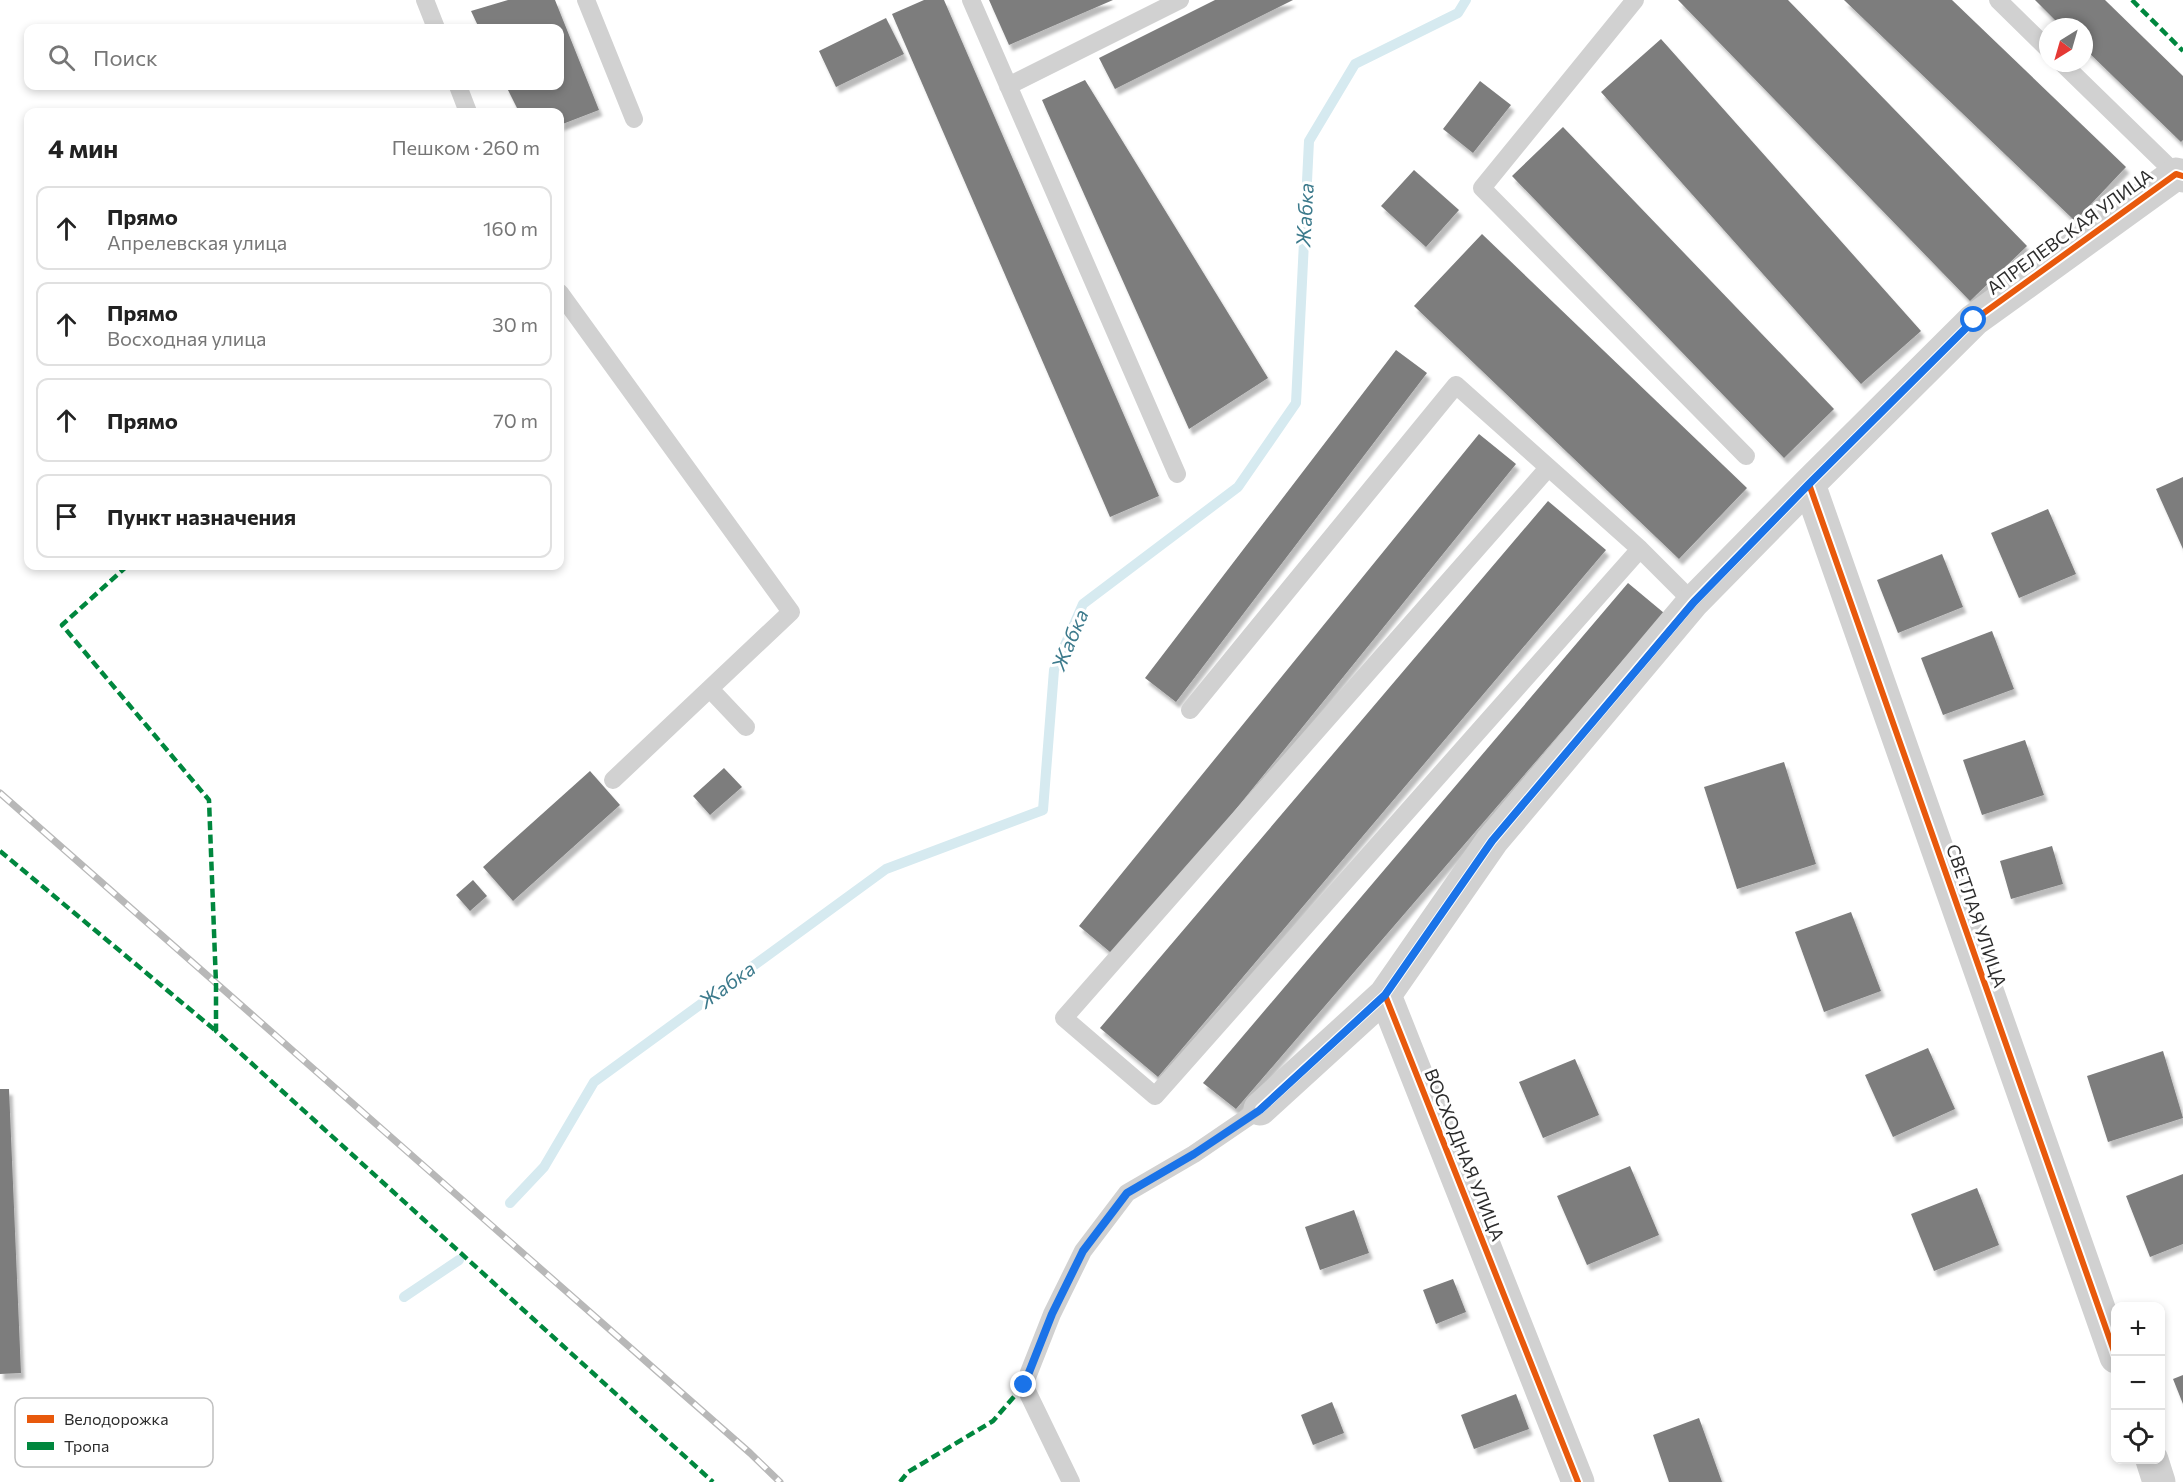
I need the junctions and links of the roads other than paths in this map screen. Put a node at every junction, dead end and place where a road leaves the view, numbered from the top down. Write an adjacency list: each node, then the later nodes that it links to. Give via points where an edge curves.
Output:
1 (425, 0): 7 (lane)
2 (586, 0): 13 (lane)
3 (971, 0): 10 (lane)
4 (1180, 0): 10 (lane)
5 (1635, 0): 16 (lane, via 1482,188)
6 (1998, 0): 8 (lane)
7 (434, 24)
8 (2039, 40)
9 (2071, 72): 14 (lane)
10 (1008, 86): 18 (lane)
11 (460, 90): 12 (lane)
12 (466, 108)
13 (634, 119)
14 (2180, 175): 19 (street, АПРЕЛЕВСКАЯ УЛИЦА, via 1974,320)
15 (564, 299): 22 (lane, via 791,612)
16 (1746, 456)
17 (1548, 468): 20 (lane); 20 (lane, via 1064,1018 1155,1096); 23 (lane, via 1456,385)
18 (1177, 474)
19 (1809, 484): 21 (street, АПРЕЛЕВСКАЯ УЛИЦА); 28 (street, СВЕТЛАЯ УЛИЦА)
20 (1640, 549): 21 (lane)
21 (1694, 602): 26 (street, АПРЕЛЕВСКАЯ УЛИЦА, via 1492,841)
22 (710, 689): 24 (lane); 25 (lane)
23 (1190, 710)
24 (746, 727)
25 (613, 780)
26 (1385, 995): 27 (street); 31 (street, ВОСХОДНАЯ УЛИЦА)
27 (1260, 1110): 30 (lane, via 1127,1193 1083,1251 1024,1385)
28 (2115, 1356)
29 (2152, 1464): 32 (street)
30 (1071, 1482)
31 (1578, 1482)
32 (2159, 1482)

